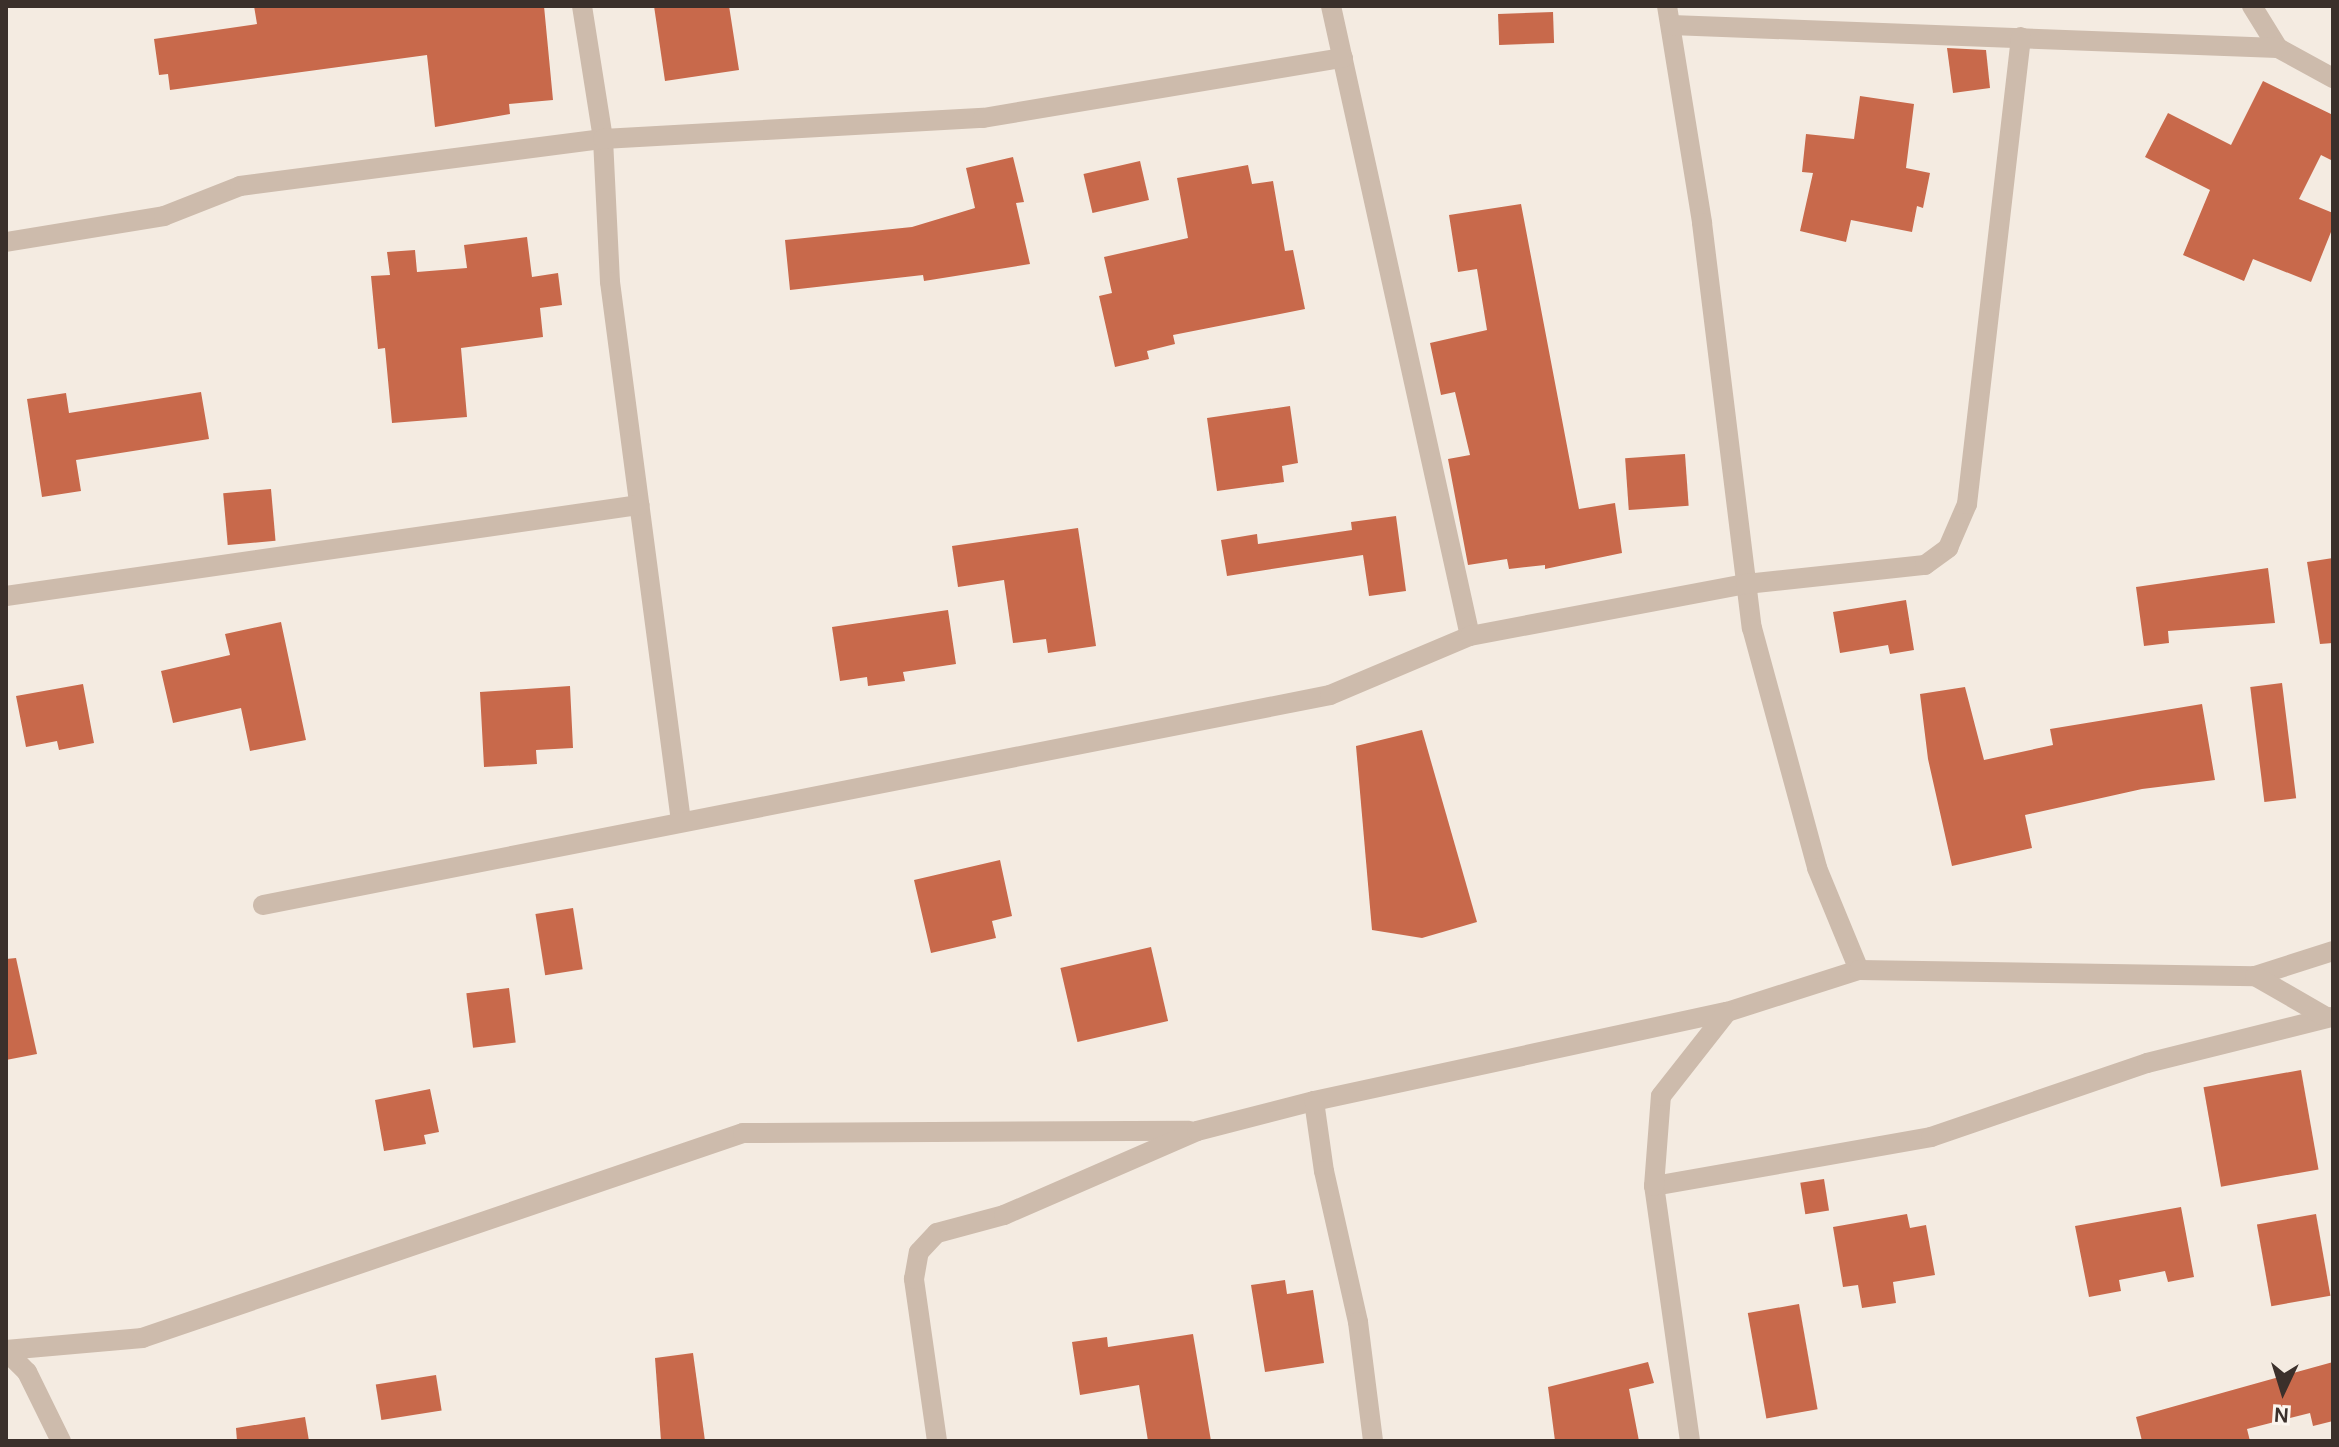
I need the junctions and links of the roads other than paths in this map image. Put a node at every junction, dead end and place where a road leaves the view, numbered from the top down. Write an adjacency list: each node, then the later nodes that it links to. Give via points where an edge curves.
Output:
1 (582, 6): 9 (street)
2 (1331, 6): 7 (street)
3 (2252, 6): 6 (street)
4 (1669, 16): 5 (street); 12 (street, via 1702,223)
5 (2021, 37): 6 (street); 12 (street, via 1967,504 1948,548 1925,565)
6 (2278, 48): 8 (street)
7 (1343, 58): 9 (street, via 983,118); 14 (street)
8 (2333, 78)
9 (603, 139): 10 (street, via 240,186 164,216); 11 (street, via 610,282)
10 (6, 242)
11 (639, 505): 13 (street); 15 (street)
12 (1746, 584): 14 (street); 18 (street, via 1771,711 1817,868)
13 (6, 596)
14 (1470, 636): 15 (street, via 1330,695)
15 (681, 821): 16 (street)
16 (263, 905)
17 (2333, 951): 19 (street)
18 (1859, 970): 19 (street); 20 (street)
19 (2255, 976): 21 (street)
20 (1727, 1012): 22 (street); 24 (street, via 1661,1096)
21 (2329, 1017): 24 (street, via 2147,1063 1931,1137)
22 (1314, 1101): 23 (street); 28 (street, via 1358,1322)
23 (1197, 1131): 25 (street, via 743,1133 142,1338); 27 (street, via 1004,1215 937,1233 919,1252 914,1279)
24 (1654, 1186): 29 (street)
25 (6, 1350): 26 (street, via 27,1372)
26 (61, 1441)
27 (937, 1441)
28 (1373, 1441)
29 (1690, 1441)

